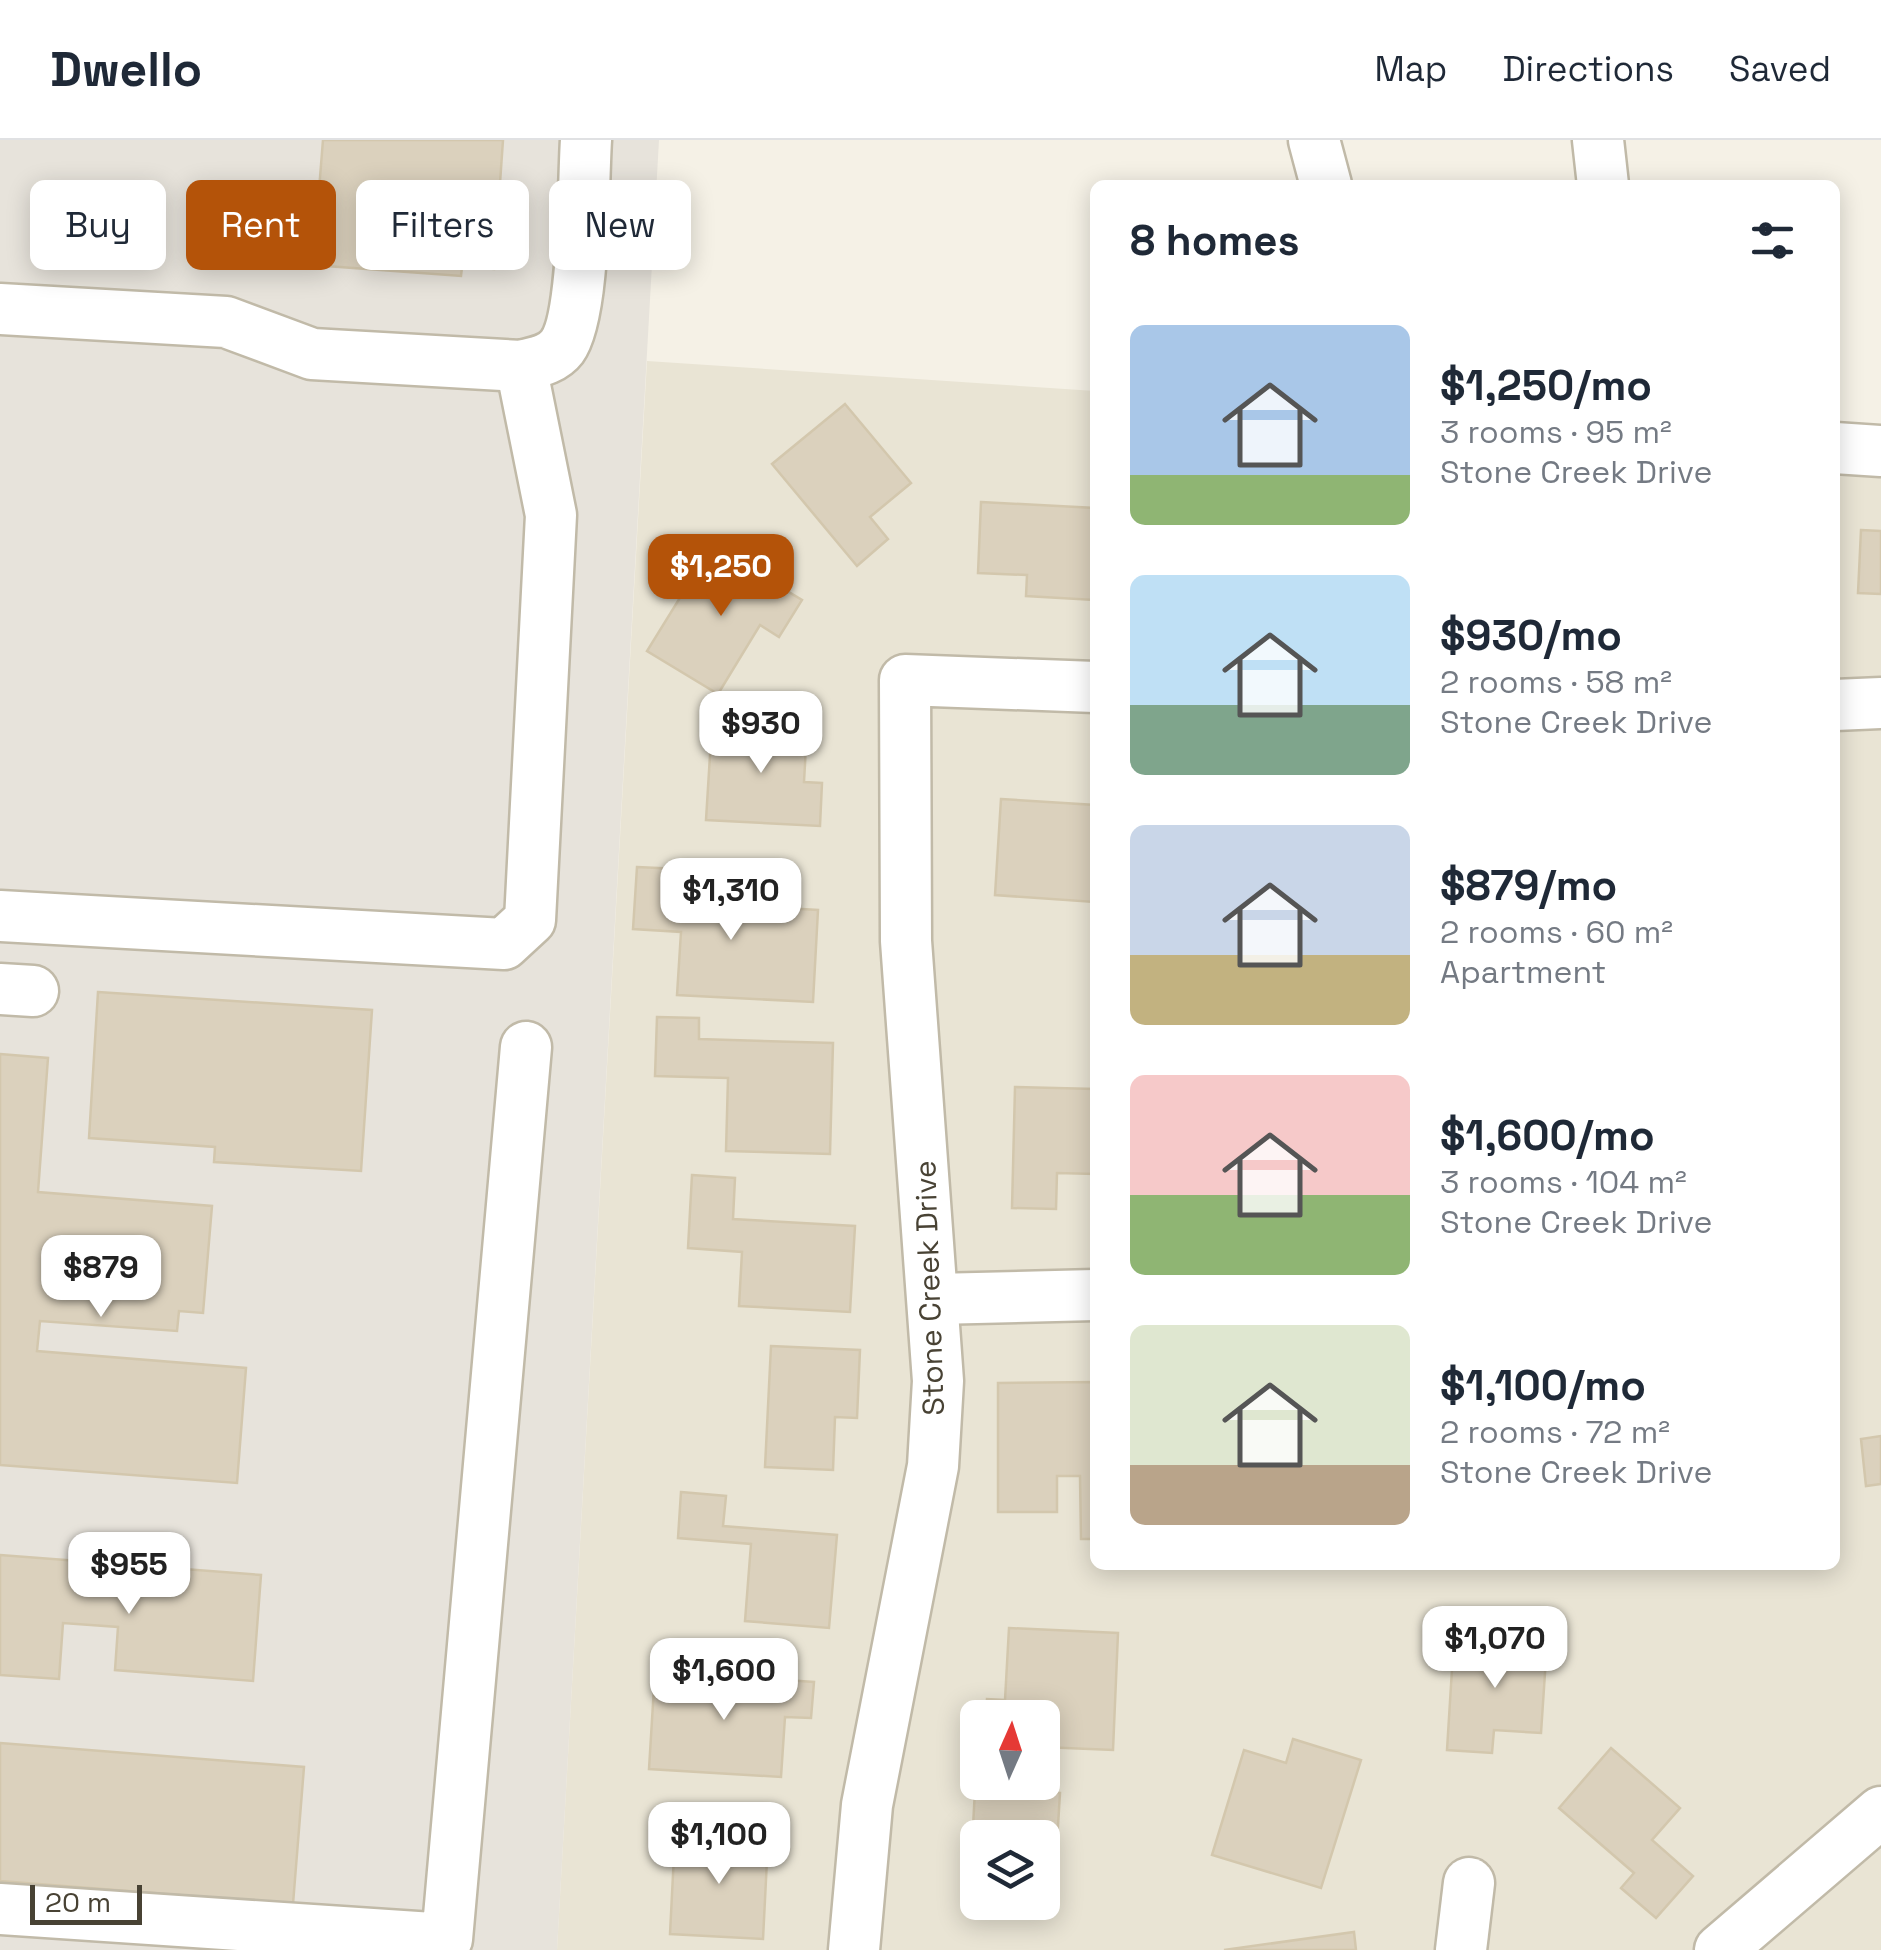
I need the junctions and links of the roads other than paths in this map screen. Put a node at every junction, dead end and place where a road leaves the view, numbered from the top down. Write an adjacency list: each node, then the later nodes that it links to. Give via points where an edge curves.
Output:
1 (586, 140): 7 (street, via 575,314 563,346 546,360)
2 (1314, 140): 4 (street)
3 (1598, 140): 5 (street)
4 (1325, 180)
5 (1602, 180)
6 (0, 309): 7 (street, via 226,322 312,354)
7 (521, 366): 13 (street, via 551,516 530,920 504,944)
8 (1840, 448): 9 (street)
9 (1881, 451)
10 (1090, 687): 16 (street, Stone Creek Drive, via 906,680 906,941)
11 (1881, 703): 12 (street)
12 (1840, 704)
13 (0, 916)
14 (526, 1047): 19 (street, via 447,1938)
15 (1090, 1295): 16 (street)
16 (935, 1299): 20 (street, Stone Creek Drive, via 933,1466 867,1805)
17 (1881, 1812): 22 (street)
18 (1469, 1883): 21 (street)
19 (0, 1908)
20 (854, 1950)
21 (1461, 1950)
22 (1720, 1950)

